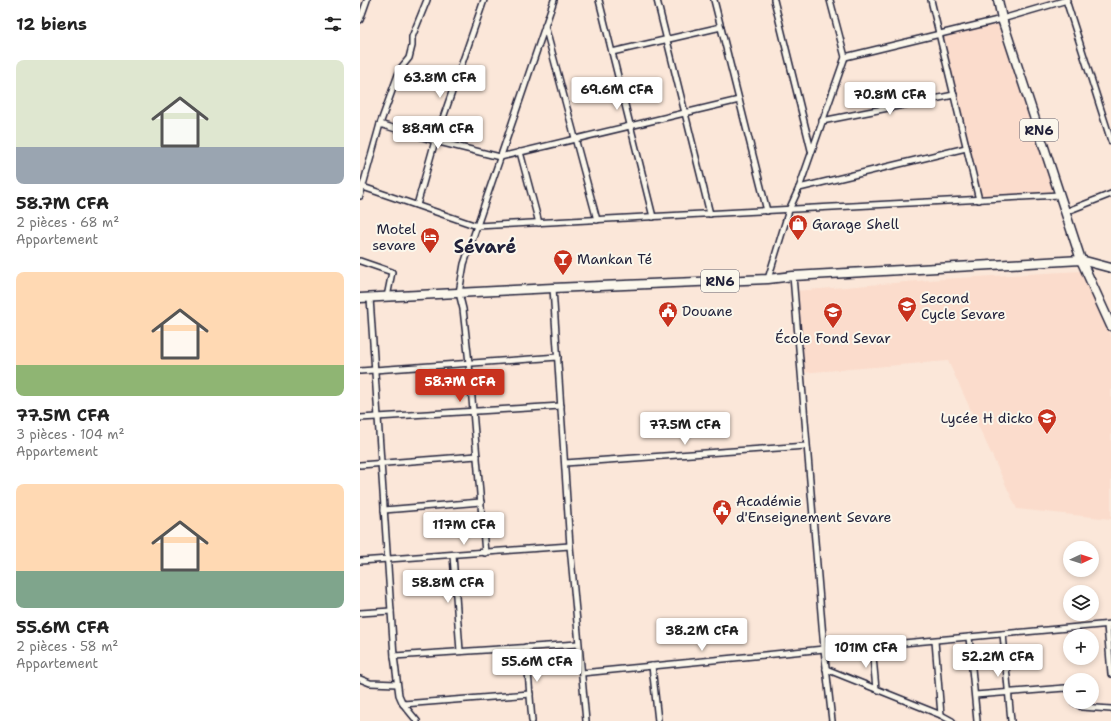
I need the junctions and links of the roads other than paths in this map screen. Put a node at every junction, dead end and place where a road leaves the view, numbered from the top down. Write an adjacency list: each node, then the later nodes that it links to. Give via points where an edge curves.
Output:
1 (367, 0): 13 (street)
2 (427, 0): 25 (street, via 412,37 409,58 400,69)
3 (484, 0): 28 (street)
4 (554, 0): 15 (street)
5 (599, 0): 19 (street)
6 (657, 0): 18 (street)
7 (714, 0): 16 (street)
8 (774, 0): 31 (street)
9 (830, 0): 20 (street)
10 (931, 0): 17 (street)
11 (998, 0): 14 (main road, RN6)
12 (1066, 0): 14 (street); 29 (street)
13 (360, 18)
14 (1002, 19): 17 (street); 36 (main road, RN6)
15 (545, 26): 27 (street); 33 (street)
16 (721, 27): 18 (street); 22 (street)
17 (939, 34): 20 (street); 21 (street)
18 (668, 39): 19 (street); 23 (street)
19 (612, 52): 26 (street)
20 (845, 57): 24 (street)
21 (954, 95): 24 (street); 30 (street)
22 (739, 100): 23 (street); 42 (street)
23 (686, 113): 26 (street); 44 (street)
24 (822, 121): 31 (street)
25 (380, 124): 28 (street); 34 (street)
26 (630, 126): 27 (street); 45 (street)
27 (575, 139): 32 (street); 46 (street)
28 (435, 141): 33 (street); 40 (street)
29 (1111, 141)
30 (966, 148): 35 (street); 39 (street)
31 (811, 151): 35 (street)
32 (520, 152): 33 (street); 47 (street)
33 (500, 157): 48 (street)
34 (362, 186): 38 (street); 40 (street)
35 (799, 188): 41 (street)
36 (1060, 195): 39 (street); 43 (main road, RN6)
37 (1110, 195): 43 (street)
38 (360, 196)
39 (979, 200): 41 (street)
40 (417, 205): 48 (street)
41 (789, 210): 42 (street); 53 (street)
42 (767, 211): 44 (street)
43 (1065, 212): 49 (main road, RN6)
44 (710, 214): 45 (street)
45 (653, 217): 46 (street)
46 (597, 220): 47 (street)
47 (539, 223): 48 (street)
48 (477, 226): 55 (street, via 464,264)
49 (1081, 260): 51 (main road); 52 (main road, RN6); 59 (main road)
50 (360, 261): 56 (street, via 392,272)
51 (1111, 268)
52 (793, 276): 53 (main road, RN6); 68 (street)
53 (768, 279): 54 (main road, RN6)
54 (553, 288): 55 (main road, RN6); 60 (street)
55 (459, 293): 56 (main road, RN6); 61 (street)
56 (387, 297): 58 (main road, RN6)
57 (360, 298): 58 (main road, RN6)
58 (370, 298): 62 (street)
59 (1111, 326)
60 (558, 357): 61 (street); 64 (street)
61 (469, 363): 62 (street); 65 (street)
62 (374, 370): 63 (street); 66 (street)
63 (360, 371)
64 (561, 406): 65 (street); 71 (street)
65 (473, 410): 66 (street); 69 (street)
66 (378, 417): 67 (street); 70 (street)
67 (360, 418)
68 (806, 446): 71 (street); 89 (street)
69 (477, 456): 70 (street); 73 (street)
70 (381, 463): 72 (street); 74 (street)
71 (565, 463): 75 (street)
72 (360, 465)
73 (481, 502): 74 (street); 76 (street)
74 (384, 510): 78 (street)
75 (570, 546): 76 (street); 86 (street)
76 (486, 553): 77 (street)
77 (453, 555): 78 (street); 90 (street)
78 (387, 560): 79 (street); 80 (street)
79 (360, 561)
80 (391, 611): 81 (street); 91 (street)
81 (360, 613)
82 (1109, 625): 83 (street); 95 (street)
83 (1003, 634): 84 (street); 100 (street)
84 (969, 638): 85 (street); 102 (street)
85 (935, 641): 87 (street); 106 (street)
86 (578, 644): 88 (street); 94 (street)
87 (872, 646): 89 (street); 99 (street)
88 (526, 647): 90 (street); 101 (street)
89 (824, 650): 92 (street); 93 (street)
90 (460, 651): 91 (street)
91 (394, 656): 97 (street)
92 (652, 666): 94 (street); 110 (street)
93 (826, 668): 99 (street); 111 (street)
94 (582, 673): 109 (street)
95 (1111, 674)
96 (360, 679): 97 (street, via 370,683)
97 (397, 684): 103 (street)
98 (1063, 688): 100 (street)
99 (876, 689): 106 (street)
100 (1008, 692): 102 (street); 114 (street)
101 (530, 694): 103 (street); 108 (street)
102 (975, 695): 113 (street)
103 (403, 704): 107 (street)
104 (1099, 708): 105 (street)
105 (1111, 709)
106 (941, 715): 112 (street)
107 (417, 721)
108 (532, 721)
109 (586, 721)
110 (658, 721)
111 (832, 721)
112 (952, 721)
113 (977, 721)
114 (1011, 721)

